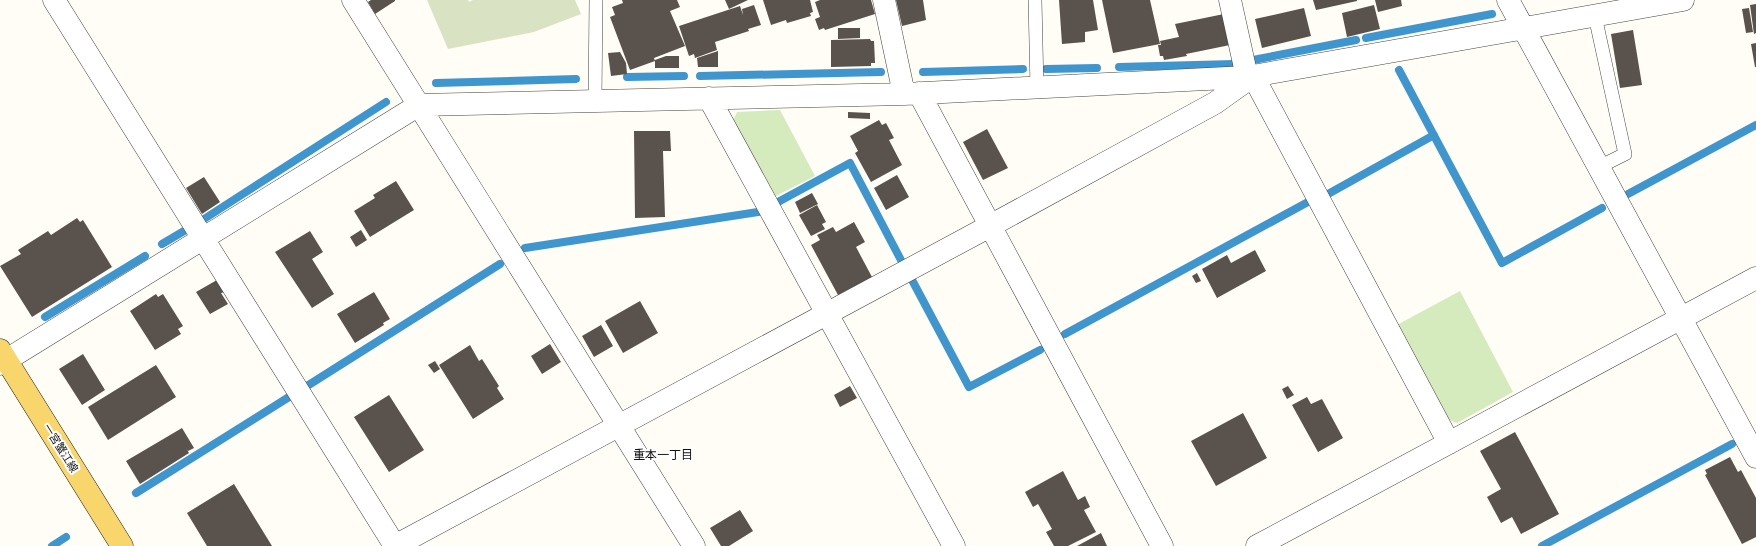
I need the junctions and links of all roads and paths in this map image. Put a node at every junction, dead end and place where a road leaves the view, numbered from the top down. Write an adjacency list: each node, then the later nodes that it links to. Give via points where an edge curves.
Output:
1 (54, 0): 19 (street)
2 (353, 0): 16 (street)
3 (596, 0): 15 (lane)
4 (884, 0): 13 (street)
5 (1035, 0): 12 (lane)
6 (1230, 0): 11 (street)
7 (1508, 0): 10 (street)
8 (1683, 0): 9 (street)
9 (1595, 16): 10 (street); 17 (lane, via 1625,154)
10 (1524, 28): 11 (street); 17 (street)
11 (1250, 76): 12 (street); 18 (street, via 1215,103); 25 (street)
12 (1037, 88): 13 (street)
13 (911, 94): 14 (street); 18 (street)
14 (710, 98): 15 (street); 21 (street)
15 (595, 101): 16 (street)
16 (419, 105): 19 (street); 24 (street)
17 (1599, 167): 22 (street)
18 (990, 226): 21 (street); 31 (street)
19 (203, 239): 23 (street); 28 (street)
20 (1756, 278): 22 (street)
21 (827, 314): 24 (street); 30 (street)
22 (1681, 319): 25 (street); 26 (street)
23 (2, 358): 27 (main road, 一宮蟹江線)
24 (619, 425): 28 (street); 29 (street)
25 (1449, 443): 32 (street)
26 (1756, 457)
27 (122, 546)
28 (395, 546)
29 (694, 546)
30 (954, 546)
31 (1162, 546)
32 (1257, 546)

